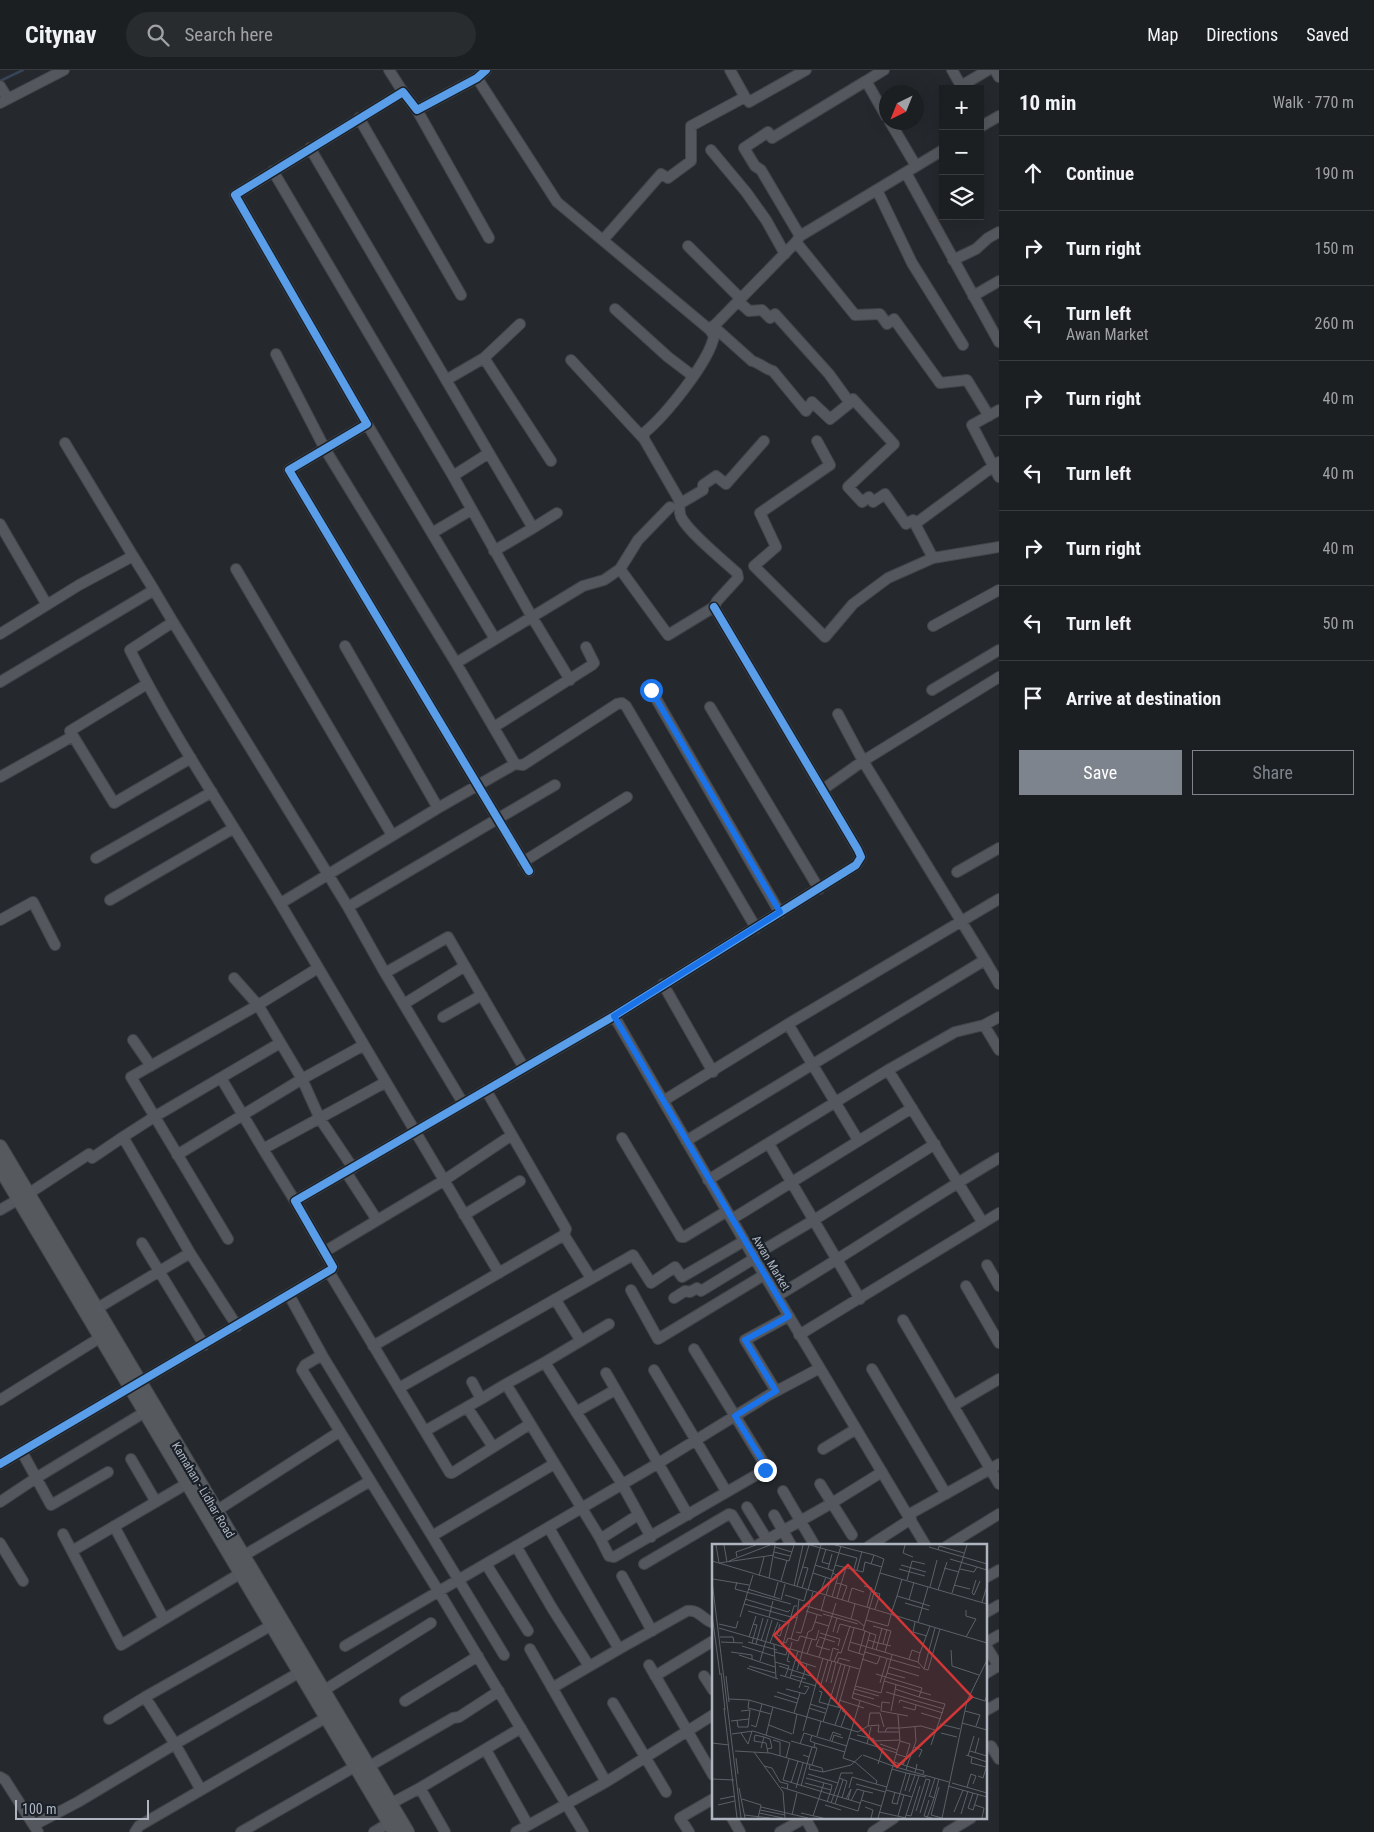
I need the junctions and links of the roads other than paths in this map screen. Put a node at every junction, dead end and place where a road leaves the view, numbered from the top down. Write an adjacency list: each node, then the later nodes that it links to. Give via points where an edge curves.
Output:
1 (64, 70): 18 (street)
2 (389, 70): 16 (street)
3 (486, 70): 11 (street)
4 (730, 70): 17 (street)
5 (806, 70): 17 (street, via 749,102)
6 (884, 70): 12 (street)
7 (952, 70): 13 (street)
8 (988, 70): 14 (street)
9 (995, 70): 10 (street)
10 (999, 77)
11 (477, 78): 20 (street); 35 (street, via 557,202)
12 (866, 81): 19 (street); 34 (street, via 772,138 768,132 744,148 761,170)
13 (961, 85)
14 (965, 85)
15 (1, 88): 18 (street)
16 (403, 92): 20 (street); 22 (street)
17 (745, 97): 35 (street, via 691,126 691,161 668,178 661,174)
18 (4, 101)
19 (879, 104)
20 (417, 110): 33 (street)
21 (999, 116): 23 (street)
22 (359, 118): 25 (street); 40 (street)
23 (984, 122)
24 (895, 130): 28 (street)
25 (310, 148): 29 (street); 52 (street)
26 (711, 150): 37 (street, via 766,220)
27 (939, 152): 28 (street)
28 (916, 166): 30 (street)
29 (274, 171): 56 (street, via 235,195); 65 (street)
30 (906, 173): 31 (street); 38 (street)
31 (877, 190): 34 (street); 47 (street, via 912,263)
32 (999, 232): 38 (street, via 976,249)
33 (489, 238)
34 (798, 239): 37 (street); 55 (street, via 855,316 880,314 887,324 894,319 940,383 967,380)
35 (602, 240): 45 (street)
36 (688, 246): 42 (street)
37 (785, 254): 42 (street)
38 (953, 260): 41 (street)
39 (999, 281): 41 (street)
40 (461, 295)
41 (973, 296): 46 (street)
42 (739, 300): 45 (street); 53 (street, via 749,312 762,310 770,318 775,314 829,374)
43 (615, 309): 51 (street)
44 (520, 324): 49 (street)
45 (711, 328): 51 (street, via 714,336 712,345); 53 (street, via 752,361 773,371 806,411 812,402 830,419)
46 (999, 342)
47 (964, 345)
48 (276, 354): 61 (street)
49 (484, 358): 52 (street); 63 (street)
50 (571, 360): 57 (street)
51 (693, 376): 57 (street, via 644,433)
52 (446, 380): 62 (street)
53 (850, 403): 72 (street, via 853,400 894,444 848,487 862,502 869,497 873,502 885,494 906,524 913,520)
54 (999, 410): 55 (street)
55 (989, 416): 64 (street, via 972,425)
56 (367, 424): 61 (street); 74 (street)
57 (644, 439): 67 (street)
58 (817, 440): 79 (street, via 830,465 760,513 776,547)
59 (764, 441): 67 (street, via 726,484 716,476 703,485 703,490)
60 (65, 443): 77 (street)
61 (325, 449): 95 (street); 111 (street, via 289,470)
62 (489, 453): 65 (street); 73 (street)
63 (551, 461)
64 (996, 463): 66 (street); 72 (street)
65 (452, 476): 69 (street)
66 (999, 477)
67 (681, 503): 82 (street, via 681,517 737,573)
68 (670, 506): 81 (street, via 638,540)
69 (471, 510): 74 (street); 76 (street)
70 (557, 513): 73 (street)
71 (0, 524): 85 (street)
72 (915, 524): 78 (street)
73 (533, 528): 76 (street)
74 (432, 533): 91 (street)
75 (999, 547): 78 (street)
76 (494, 551): 87 (street)
77 (133, 556): 83 (street); 85 (street)
78 (933, 558): 79 (street, via 888,578 853,604 825,637)
79 (754, 566): 82 (street)
80 (236, 569): 118 (street)
81 (620, 569): 86 (street, via 668,635); 87 (street, via 604,580 583,586)
82 (738, 578): 86 (street)
83 (154, 590): 88 (street); 98 (street)
84 (999, 590): 89 (street)
85 (47, 605): 90 (street)
86 (714, 607): 112 (street)
87 (532, 617): 91 (street); 97 (street)
88 (172, 622): 99 (street, via 130,650); 124 (street)
89 (933, 626)
90 (0, 634)
91 (495, 640): 95 (street)
92 (345, 646): 115 (street)
93 (586, 647): 97 (street, via 594,663)
94 (999, 650): 101 (street)
95 (456, 663): 104 (street)
96 (999, 677): 107 (street)
97 (570, 680): 104 (street)
98 (0, 682)
99 (147, 684): 105 (street, via 70,731); 106 (street)
100 (651, 690): 130 (street)
101 (932, 690)
102 (710, 707): 125 (street)
103 (838, 714): 107 (street)
104 (494, 727): 108 (street)
105 (73, 736): 106 (street, via 114,803); 109 (street)
106 (191, 758): 113 (street)
107 (863, 761): 112 (street); 132 (street)
108 (515, 764): 111 (street); 133 (street, via 522,765 622,703)
109 (0, 777)
110 (556, 784): 116 (street)
111 (477, 785): 115 (street); 116 (street)
112 (822, 790): 125 (street, via 861,857 856,864)
113 (212, 792): 117 (street); 120 (street)
114 (627, 797): 121 (street)
115 (438, 808): 118 (street)
116 (497, 819): 121 (street); 129 (street)
117 (234, 828): 126 (street); 128 (street)
118 (392, 835): 124 (street)
119 (999, 848): 123 (street)
120 (96, 858)
121 (523, 862): 122 (street)
122 (529, 871)
123 (958, 872)
124 (328, 874): 128 (street); 129 (street)
125 (819, 889): 130 (street)
126 (110, 900)
127 (999, 900): 132 (street)
128 (281, 903): 137 (street)
129 (348, 907): 138 (street)
130 (780, 912): 133 (street)
131 (0, 920): 134 (street, via 33,902)
132 (962, 922): 135 (street); 148 (street)
133 (756, 928): 140 (street)
134 (55, 945)
135 (985, 960): 141 (street); 154 (street)
136 (465, 966): 138 (street, via 448,937); 142 (street); 143 (street)
137 (318, 968): 144 (street); 152 (street)
138 (386, 973): 143 (street)
139 (234, 978): 144 (street)
140 (663, 984): 145 (street); 158 (street)
141 (999, 984)
142 (482, 995): 146 (street); 156 (street)
143 (404, 1004): 165 (street)
144 (258, 1005): 151 (street); 155 (street)
145 (614, 1016): 156 (street); 163 (street, Awan Market)
146 (443, 1017)
147 (999, 1018): 149 (street)
148 (788, 1024): 154 (street); 158 (street)
149 (984, 1025): 153 (street); 157 (street, via 955,1032)
150 (133, 1040): 155 (street)
151 (280, 1043): 159 (street); 160 (street)
152 (364, 1045): 160 (street); 161 (street)
153 (999, 1050)
154 (812, 1063): 164 (street); 175 (street)
155 (151, 1066): 168 (street, via 130,1077)
156 (524, 1068): 162 (street)
157 (888, 1070): 164 (street); 166 (street)
158 (713, 1072): 163 (street)
159 (221, 1078): 167 (street); 168 (street)
160 (302, 1079): 167 (street); 169 (street)
161 (386, 1082): 169 (street); 170 (street)
162 (486, 1090): 165 (street); 171 (street)
163 (663, 1101): 175 (street, Awan Market)
164 (835, 1102): 174 (street); 176 (street)
165 (463, 1103): 170 (street)
166 (912, 1108): 174 (street); 177 (street)
167 (243, 1115): 179 (street); 180 (street)
168 (154, 1117): 172 (street); 180 (street)
169 (320, 1118): 179 (street); 183 (street)
170 (415, 1132): 183 (street); 185 (street)
171 (512, 1136): 185 (street); 198 (street, via 566,1229)
172 (123, 1137): 189 (street); 203 (street)
173 (622, 1138): 194 (street, via 681,1237)
174 (858, 1140): 188 (street)
175 (686, 1141): 184 (street, Awan Market)
176 (769, 1144): 184 (street); 188 (street)
177 (935, 1144): 187 (street); 196 (street)
178 (0, 1147): 189 (main road, Kamahan - Lidhar Road)
179 (263, 1149): 190 (street)
180 (177, 1155): 199 (street)
181 (999, 1158): 187 (street)
182 (0, 1167): 189 (main road, Kamahan - Lidhar Road)
183 (349, 1170): 190 (street); 195 (street)
184 (708, 1180): 194 (street, Awan Market)
185 (443, 1181): 193 (street); 195 (street)
186 (520, 1181): 193 (street)
187 (958, 1182): 197 (street); 205 (street)
188 (792, 1183): 194 (street); 196 (street)
189 (23, 1196): 191 (street); 220 (main road, Kamahan - Lidhar Road); 226 (main road, Kamahan - Lidhar Road)
190 (295, 1201): 202 (street)
191 (0, 1210)
192 (999, 1213): 197 (street)
193 (464, 1215): 209 (street)
194 (729, 1215): 200 (street, Awan Market)
195 (377, 1220): 202 (street)
196 (814, 1220): 204 (street); 205 (street)
197 (983, 1223): 219 (street)
198 (564, 1235): 209 (street); 211 (street)
199 (228, 1239)
200 (744, 1241): 204 (street, Awan Market); 211 (street, via 682,1277 675,1267 650,1283 633,1255)
201 (142, 1243): 207 (street)
202 (324, 1252): 208 (street, via 332,1268)
203 (190, 1253): 207 (street); 224 (street)
204 (754, 1257): 210 (street, Awan Market); 217 (street, via 701,1291 697,1288 685,1291)
205 (837, 1260): 216 (street); 219 (street)
206 (987, 1265): 213 (street)
207 (159, 1272): 220 (street); 229 (street)
208 (329, 1272): 215 (street); 230 (street)
209 (498, 1273): 230 (street)
210 (764, 1275): 214 (street, via 658,1339); 216 (street, Awan Market)
211 (591, 1278): 218 (street)
212 (966, 1286): 228 (street)
213 (999, 1286)
214 (631, 1290)
215 (289, 1295): 224 (street); 232 (street)
216 (777, 1296): 221 (street, Awan Market)
217 (674, 1298)
218 (555, 1299): 227 (street); 242 (street)
219 (860, 1299): 225 (street)
220 (96, 1309): 241 (main road, Kamahan - Lidhar Road)
221 (789, 1316): 225 (street, Awan Market); 244 (street, via 745,1340)
222 (903, 1320): 247 (street)
223 (609, 1324): 227 (street)
224 (237, 1326): 229 (street)
225 (800, 1335): 234 (street, Awan Market)
226 (101, 1337): 241 (main road, Kamahan - Lidhar Road); 246 (street)
227 (581, 1341): 233 (street)
228 (999, 1343)
229 (204, 1345): 241 (street)
230 (373, 1346): 242 (street)
231 (694, 1349): 251 (street)
232 (322, 1354): 255 (street, via 305,1364 302,1370); 292 (street)
233 (547, 1361): 240 (street); 250 (street)
234 (820, 1368): 244 (street); 253 (street, Awan Market)
235 (872, 1369): 275 (street)
236 (654, 1370): 256 (street)
237 (606, 1373): 243 (street)
238 (472, 1382): 245 (street)
239 (998, 1383): 247 (street)
240 (506, 1384): 245 (street); 252 (street)
241 (135, 1385): 249 (main road, Kamahan - Lidhar Road); 259 (street); 281 (main road, Kamahan - Lidhar Road)
242 (399, 1388): 254 (street)
243 (615, 1390): 250 (street); 263 (street)
244 (776, 1391): 251 (street)
245 (481, 1399): 248 (street)
246 (0, 1400)
247 (953, 1406): 264 (street)
248 (467, 1407): 254 (street); 257 (street)
249 (145, 1412): 267 (street); 269 (main road, Kamahan - Lidhar Road)
250 (576, 1412): 270 (street)
251 (735, 1416): 256 (street); 273 (street, via 766,1468)
252 (530, 1424): 257 (street); 262 (street)
253 (856, 1429): 258 (street); 266 (street, Awan Market)
254 (425, 1431): 257 (street, via 450,1473)
255 (339, 1432): 268 (street); 281 (street)
256 (697, 1440): 263 (street); 273 (street)
257 (493, 1447)
258 (823, 1449)
259 (22, 1452): 261 (street); 267 (street)
260 (131, 1459): 277 (street)
261 (0, 1464)
262 (554, 1464): 280 (street); 292 (street)
263 (657, 1464): 270 (street); 282 (street)
264 (995, 1466): 272 (street); 275 (street)
265 (108, 1472): 267 (street, via 51,1505)
266 (882, 1472): 278 (street); 286 (street, Awan Market)
267 (36, 1478): 276 (street)
268 (370, 1481): 306 (street); 315 (street)
269 (188, 1484): 277 (street); 310 (main road, Kamahan - Lidhar Road)
270 (622, 1484): 280 (street); 284 (street)
271 (820, 1484): 278 (street)
272 (999, 1484)
273 (726, 1491): 282 (street)
274 (784, 1491): 287 (street)
275 (946, 1494): 286 (street)
276 (0, 1502)
277 (156, 1502): 288 (street)
278 (832, 1503): 287 (street); 293 (street)
279 (747, 1506): 297 (street)
280 (582, 1508): 289 (street); 295 (street)
281 (216, 1511): 306 (main road, Kamahan - Lidhar Road)
282 (688, 1514): 294 (street)
283 (999, 1514): 303 (street)
284 (638, 1515): 294 (street); 295 (street)
285 (774, 1515): 290 (street)
286 (909, 1517): 301 (street); 302 (street, Awan Market)
287 (800, 1521): 290 (street); 300 (street)
288 (114, 1526): 305 (street); 318 (street)
289 (549, 1528): 304 (street); 330 (street)
290 (784, 1530): 297 (street); 299 (street)
291 (63, 1534): 305 (street)
292 (432, 1536): 313 (street)
293 (852, 1536)
294 (651, 1537): 295 (street, via 614,1558 609,1556)
295 (600, 1538)
296 (0, 1543): 314 (street)
297 (769, 1543)
298 (750, 1544): 308 (street, via 732,1515 728,1514)
299 (791, 1544)
300 (814, 1544)
301 (873, 1544)
302 (925, 1544)
303 (950, 1544)
304 (516, 1546): 307 (street); 334 (street)
305 (72, 1551): 318 (street, via 121,1645)
306 (243, 1556): 342 (main road, Kamahan - Lidhar Road)
307 (486, 1564): 313 (street); 322 (street)
308 (644, 1564)
309 (999, 1570): 312 (street)
310 (241, 1573): 318 (street); 321 (main road, Kamahan - Lidhar Road)
311 (622, 1576): 323 (street)
312 (986, 1577)
313 (459, 1580): 315 (street); 331 (street)
314 (23, 1581)
315 (439, 1592): 327 (street); 332 (street)
316 (999, 1605): 317 (street)
317 (986, 1612)
318 (164, 1619)
319 (712, 1623): 323 (street, via 693,1610)
320 (431, 1624): 342 (street)
321 (272, 1625): 336 (main road, Kamahan - Lidhar Road); 344 (street)
322 (528, 1631)
323 (652, 1631): 330 (street)
324 (999, 1635): 326 (street)
325 (712, 1642): 338 (street)
326 (986, 1643)
327 (345, 1646)
328 (986, 1646): 335 (street)
329 (530, 1648): 340 (street)
330 (619, 1649): 334 (street)
331 (504, 1655)
332 (478, 1656): 343 (street); 345 (street)
333 (649, 1665): 338 (street)
334 (589, 1666): 340 (street)
335 (999, 1667): 337 (street)
336 (300, 1672): 349 (main road, Kamahan - Lidhar Road); 354 (street)
337 (986, 1674)
338 (655, 1676): 353 (street)
339 (704, 1676): 341 (street)
340 (552, 1688): 362 (street)
341 (712, 1688)
342 (323, 1691): 359 (main road, Kamahan - Lidhar Road)
343 (499, 1691): 352 (street); 359 (street, via 459,1717)
344 (145, 1697): 351 (street); 354 (street)
345 (405, 1701)
346 (614, 1703): 357 (street)
347 (999, 1703): 348 (street)
348 (986, 1710)
349 (327, 1717): 359 (main road, Kamahan - Lidhar Road); 364 (street)
350 (712, 1717): 353 (street)
351 (109, 1719)
352 (521, 1728): 356 (street); 368 (street)
353 (686, 1731): 357 (street); 360 (street)
354 (175, 1744): 364 (street); 376 (street)
355 (991, 1746): 358 (street)
356 (486, 1750): 363 (street); 374 (street)
357 (646, 1758): 362 (street); 365 (street)
358 (999, 1758)
359 (362, 1766): 367 (main road, Kamahan - Lidhar Road); 375 (main road, Kamahan - Lidhar Road); 379 (street)
360 (712, 1773)
361 (0, 1777): 376 (street)
362 (606, 1782): 368 (street)
363 (420, 1788): 367 (street); 382 (street)
364 (201, 1790): 378 (street, via 139,1826)
365 (666, 1792)
366 (712, 1799): 385 (street, via 678,1814)
367 (390, 1804): 381 (main road, Kamahan - Lidhar Road)
368 (567, 1804): 374 (street); 384 (street)
369 (733, 1820): 386 (street)
370 (802, 1820): 377 (street)
371 (806, 1820): 387 (street)
372 (968, 1820): 389 (street)
373 (889, 1823): 388 (street)
374 (528, 1825): 383 (street)
375 (392, 1827): 380 (street)
376 (36, 1829)
377 (784, 1830)
378 (135, 1832)
379 (241, 1832)
380 (374, 1832)
381 (407, 1832)
382 (445, 1832)
383 (516, 1832)
384 (584, 1832)
385 (689, 1832)
386 (740, 1832)
387 (813, 1832)
388 (873, 1832)
389 (948, 1832)

